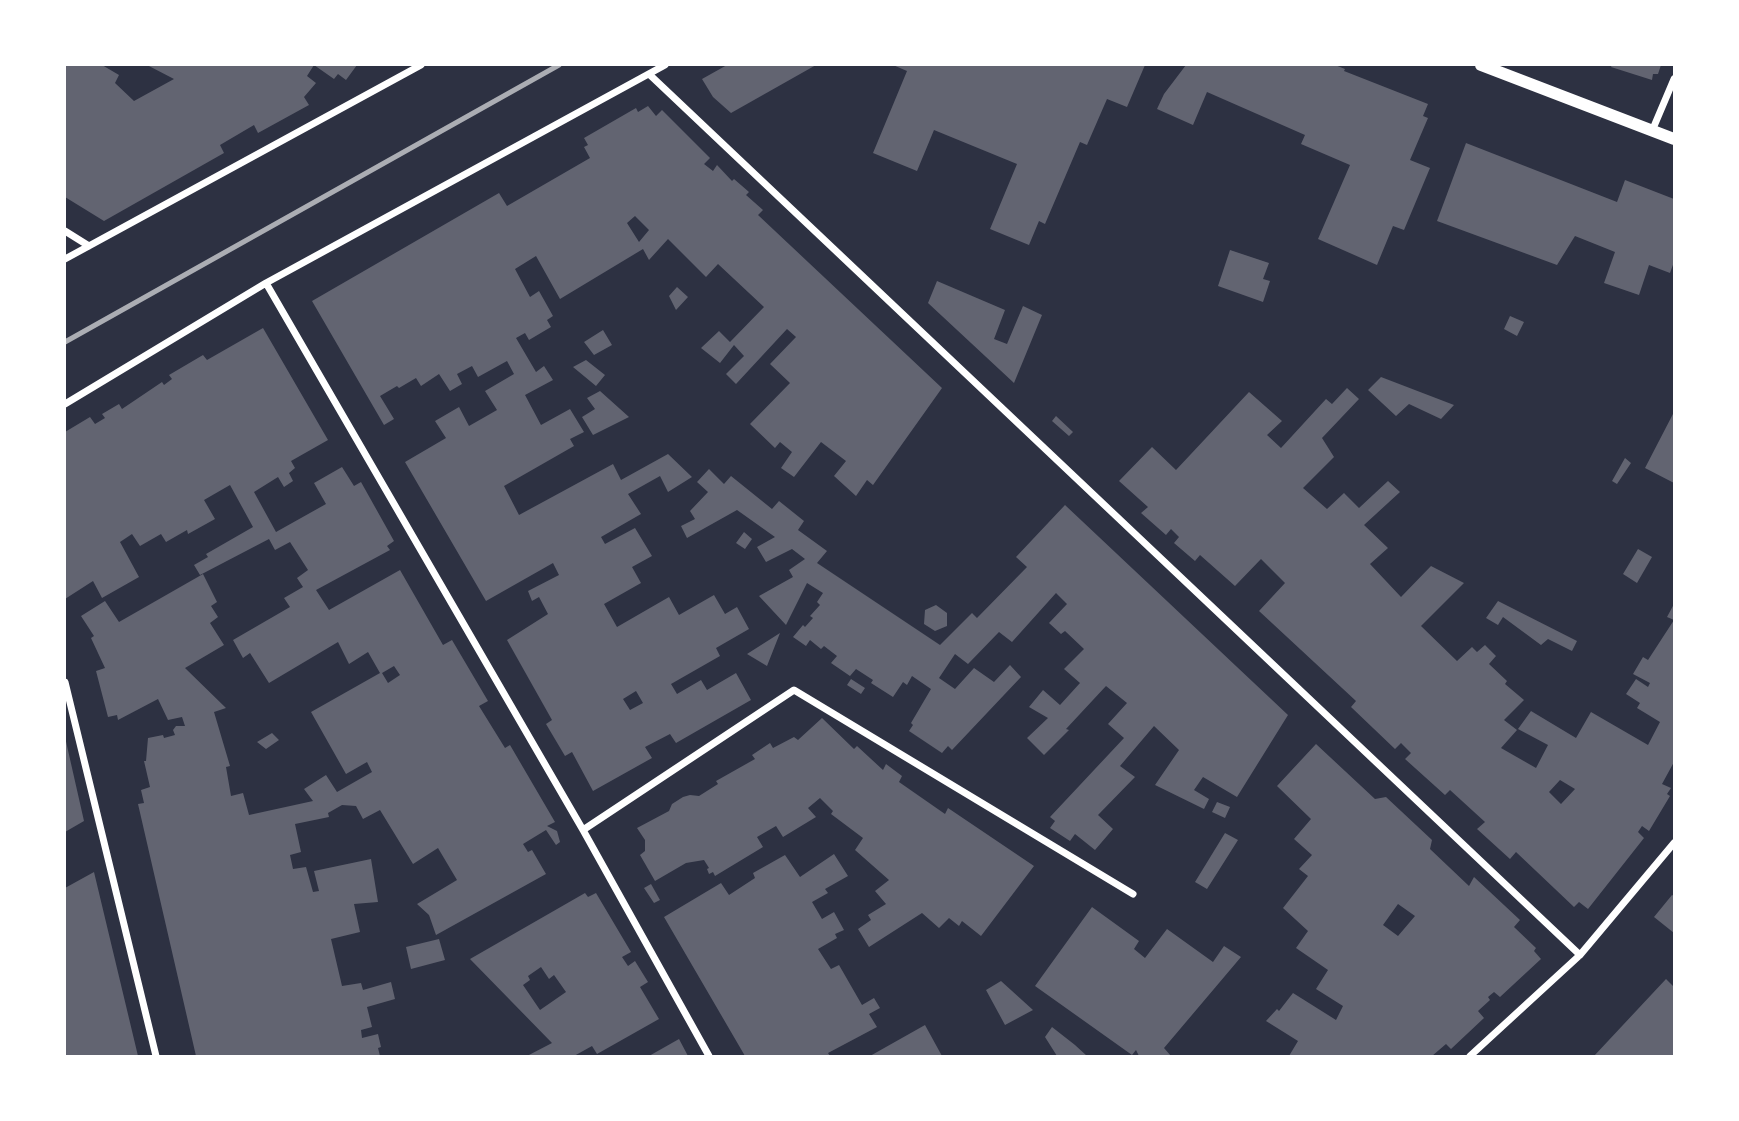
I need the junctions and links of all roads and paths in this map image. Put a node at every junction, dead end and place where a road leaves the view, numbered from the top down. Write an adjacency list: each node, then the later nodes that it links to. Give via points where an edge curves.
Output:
1 (421, 65): 9 (street)
2 (666, 65): 4 (street)
3 (1481, 65): 6 (street)
4 (650, 75): 11 (street); 17 (street)
5 (1674, 79): 6 (street)
6 (1652, 131): 7 (street)
7 (1674, 139)
8 (65, 231): 9 (street)
9 (89, 246): 10 (street)
10 (65, 259)
11 (266, 283): 12 (street); 14 (street)
12 (65, 404)
13 (65, 682): 18 (street)
14 (583, 830): 16 (street, via 794,690); 19 (street)
15 (1674, 843): 17 (street)
16 (1133, 894)
17 (1580, 955): 20 (street)
18 (156, 1056)
19 (709, 1056)
20 (1470, 1056)

